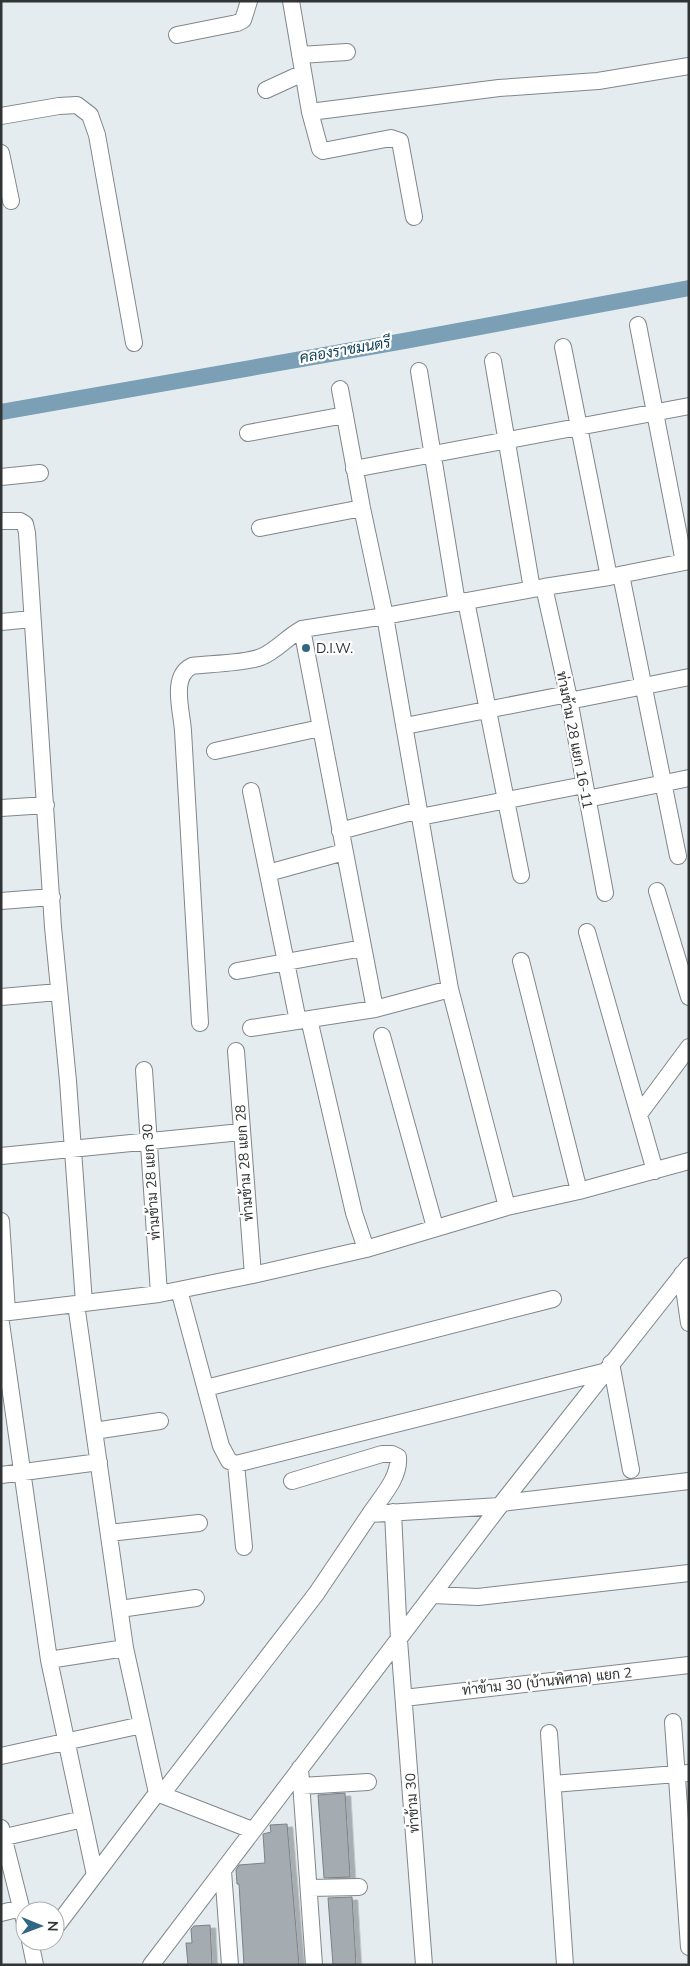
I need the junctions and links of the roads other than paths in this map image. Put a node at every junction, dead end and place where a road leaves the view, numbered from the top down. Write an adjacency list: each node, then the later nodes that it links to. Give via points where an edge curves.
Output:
1 (249, 1): 3 (street, via 242,20 237,23)
2 (291, 1): 5 (street)
3 (177, 35)
4 (347, 52): 5 (street)
5 (300, 55): 7 (street)
6 (689, 66): 9 (street, via 598,81 499,88)
7 (303, 73): 8 (street); 9 (street)
8 (266, 90)
9 (310, 112): 13 (street, via 323,151 391,138 400,141)
10 (1, 116): 15 (street, via 77,105 90,115 97,135)
11 (1, 152): 12 (street)
12 (11, 201)
13 (414, 217)
14 (638, 325): 21 (street)
15 (134, 343)
16 (563, 346): 23 (street)
17 (493, 361): 25 (street, ท่ามข้าม 28 แยก 16-11)
18 (419, 371): 26 (street)
19 (340, 389): 22 (street)
20 (689, 406): 21 (street)
21 (655, 414): 23 (street); 33 (street)
22 (345, 415): 24 (street); 27 (street)
23 (579, 426): 25 (street); 34 (street)
24 (248, 433)
25 (507, 441): 26 (street); 35 (street, ท่ามข้าม 28 แยก 16-11)
26 (432, 454): 27 (street); 36 (street)
27 (354, 469): 30 (street)
28 (40, 473): 29 (street)
29 (1, 477)
30 (362, 508): 32 (street); 37 (street)
31 (1, 521): 38 (street, via 25,524)
32 (260, 528)
33 (687, 562): 34 (street)
34 (615, 576): 35 (street); 42 (street)
35 (538, 588): 36 (street); 43 (street, ท่ามข้าม 28 แยก 16-11)
36 (462, 602): 37 (street); 44 (street)
37 (385, 616): 40 (street); 45 (street)
38 (32, 619): 39 (street); 53 (street)
39 (1, 622)
40 (302, 629): 46 (street); 76 (street, via 260,658 192,666 180,678)
41 (689, 677): 42 (street)
42 (643, 687): 43 (street); 49 (street)
43 (568, 697): 44 (street); 51 (street, ท่ามข้าม 28 แยก 16-11)
44 (488, 709): 45 (street); 52 (street)
45 (404, 726): 55 (street)
46 (320, 728): 47 (street); 56 (street)
47 (214, 751)
48 (689, 778): 49 (street)
49 (663, 784): 51 (street); 58 (street)
50 (251, 791): 59 (street)
51 (585, 792): 52 (street); 62 (street, ท่ามข้าม 28 แยก 16-11)
52 (506, 800): 55 (street); 60 (street)
53 (46, 805): 54 (street); 63 (street)
54 (1, 808)
55 (419, 814): 56 (street); 70 (street)
56 (340, 831): 57 (street)
57 (344, 852): 59 (street); 66 (street)
58 (678, 856)
59 (268, 873): 68 (street)
60 (521, 875)
61 (657, 891): 72 (street)
62 (605, 893)
63 (52, 897): 64 (street); 71 (street)
64 (1, 902)
65 (587, 932): 82 (street)
66 (363, 948): 68 (street); 74 (street)
67 (522, 960): 89 (street)
68 (286, 962): 69 (street); 75 (street)
69 (237, 971)
70 (450, 989): 74 (street); 90 (street)
71 (58, 992): 73 (street); 85 (street)
72 (689, 996)
73 (1, 997)
74 (375, 1009): 75 (street)
75 (303, 1020): 77 (street); 93 (street)
76 (200, 1023)
77 (251, 1028)
78 (382, 1036): 92 (street)
79 (689, 1047): 82 (street)
80 (236, 1052): 83 (street, ท่ามข้าม 28 แยก 28)
81 (144, 1070): 84 (street, ท่ามข้าม 28 แยก 30)
82 (640, 1113): 88 (street)
83 (241, 1132): 84 (street); 95 (street, ท่ามข้าม 28 แยก 28)
84 (148, 1141): 85 (street); 97 (street, ท่ามข้าม 28 แยก 30)
85 (73, 1149): 86 (street); 99 (street)
86 (1, 1156)
87 (689, 1161): 88 (street)
88 (655, 1171): 89 (street)
89 (580, 1191): 90 (street)
90 (507, 1207): 92 (street)
91 (1, 1222): 100 (street)
92 (435, 1227): 93 (street)
93 (366, 1249): 95 (street)
94 (686, 1270): 101 (street); 102 (street)
95 (252, 1275): 96 (street)
96 (179, 1290): 97 (street); 103 (street)
97 (159, 1294): 99 (street)
98 (553, 1298): 103 (street)
99 (80, 1303): 100 (street); 105 (street)
100 (3, 1316): 109 (street)
101 (689, 1323)
102 (607, 1368): 107 (street); 108 (street); 113 (street)
103 (206, 1388): 107 (street, via 225,1456)
104 (160, 1421): 105 (street)
105 (94, 1430): 106 (street)
106 (99, 1462): 109 (street); 117 (street)
107 (236, 1464): 118 (street)
108 (631, 1470)
109 (22, 1472): 110 (street); 125 (street)
110 (1, 1476)
111 (292, 1480): 115 (street, via 382,1454 392,1454 398,1457 396,1476)
112 (689, 1481): 113 (street)
113 (501, 1505): 114 (street); 120 (street)
114 (393, 1512): 115 (street); 123 (street, ท่าข้าม 30)
115 (370, 1514): 138 (street, via 316,1594)
116 (199, 1523): 117 (street)
117 (109, 1532): 122 (street)
118 (244, 1547)
119 (689, 1572): 120 (street, via 478,1597)
120 (433, 1595): 123 (street)
121 (196, 1598): 122 (street)
122 (120, 1609): 124 (street)
123 (399, 1640): 127 (street, ท่าข้าม 30); 133 (street)
124 (125, 1648): 125 (street); 129 (street)
125 (49, 1660): 131 (street)
126 (689, 1665): 127 (street, ท่าข้าม 30 (บ้านพิศาล) แยก 2)
127 (404, 1698): 155 (street, ท่าข้าม 30)
128 (673, 1722): 134 (street)
129 (142, 1725): 131 (street); 138 (street)
130 (549, 1733): 136 (street)
131 (66, 1742): 132 (street); 139 (street)
132 (1, 1756)
133 (300, 1768): 137 (street); 140 (street)
134 (683, 1774): 136 (street); 146 (street)
135 (368, 1782): 137 (street)
136 (553, 1784): 156 (street)
137 (301, 1786): 145 (street)
138 (159, 1793): 140 (street); 143 (street)
139 (83, 1819): 141 (street); 143 (street)
140 (252, 1830): 142 (street)
141 (2, 1835): 147 (street)
142 (223, 1872): 152 (street); 153 (street)
143 (95, 1875): 150 (street)
144 (359, 1887): 145 (street)
145 (308, 1888): 154 (street)
146 (687, 1900): 151 (street)
147 (19, 1901)
148 (1, 1913): 149 (street)
149 (15, 1914)
150 (65, 1915)
151 (689, 1947)
152 (151, 1965)
153 (230, 1965)
154 (314, 1965)
155 (424, 1965)
156 (565, 1965)

